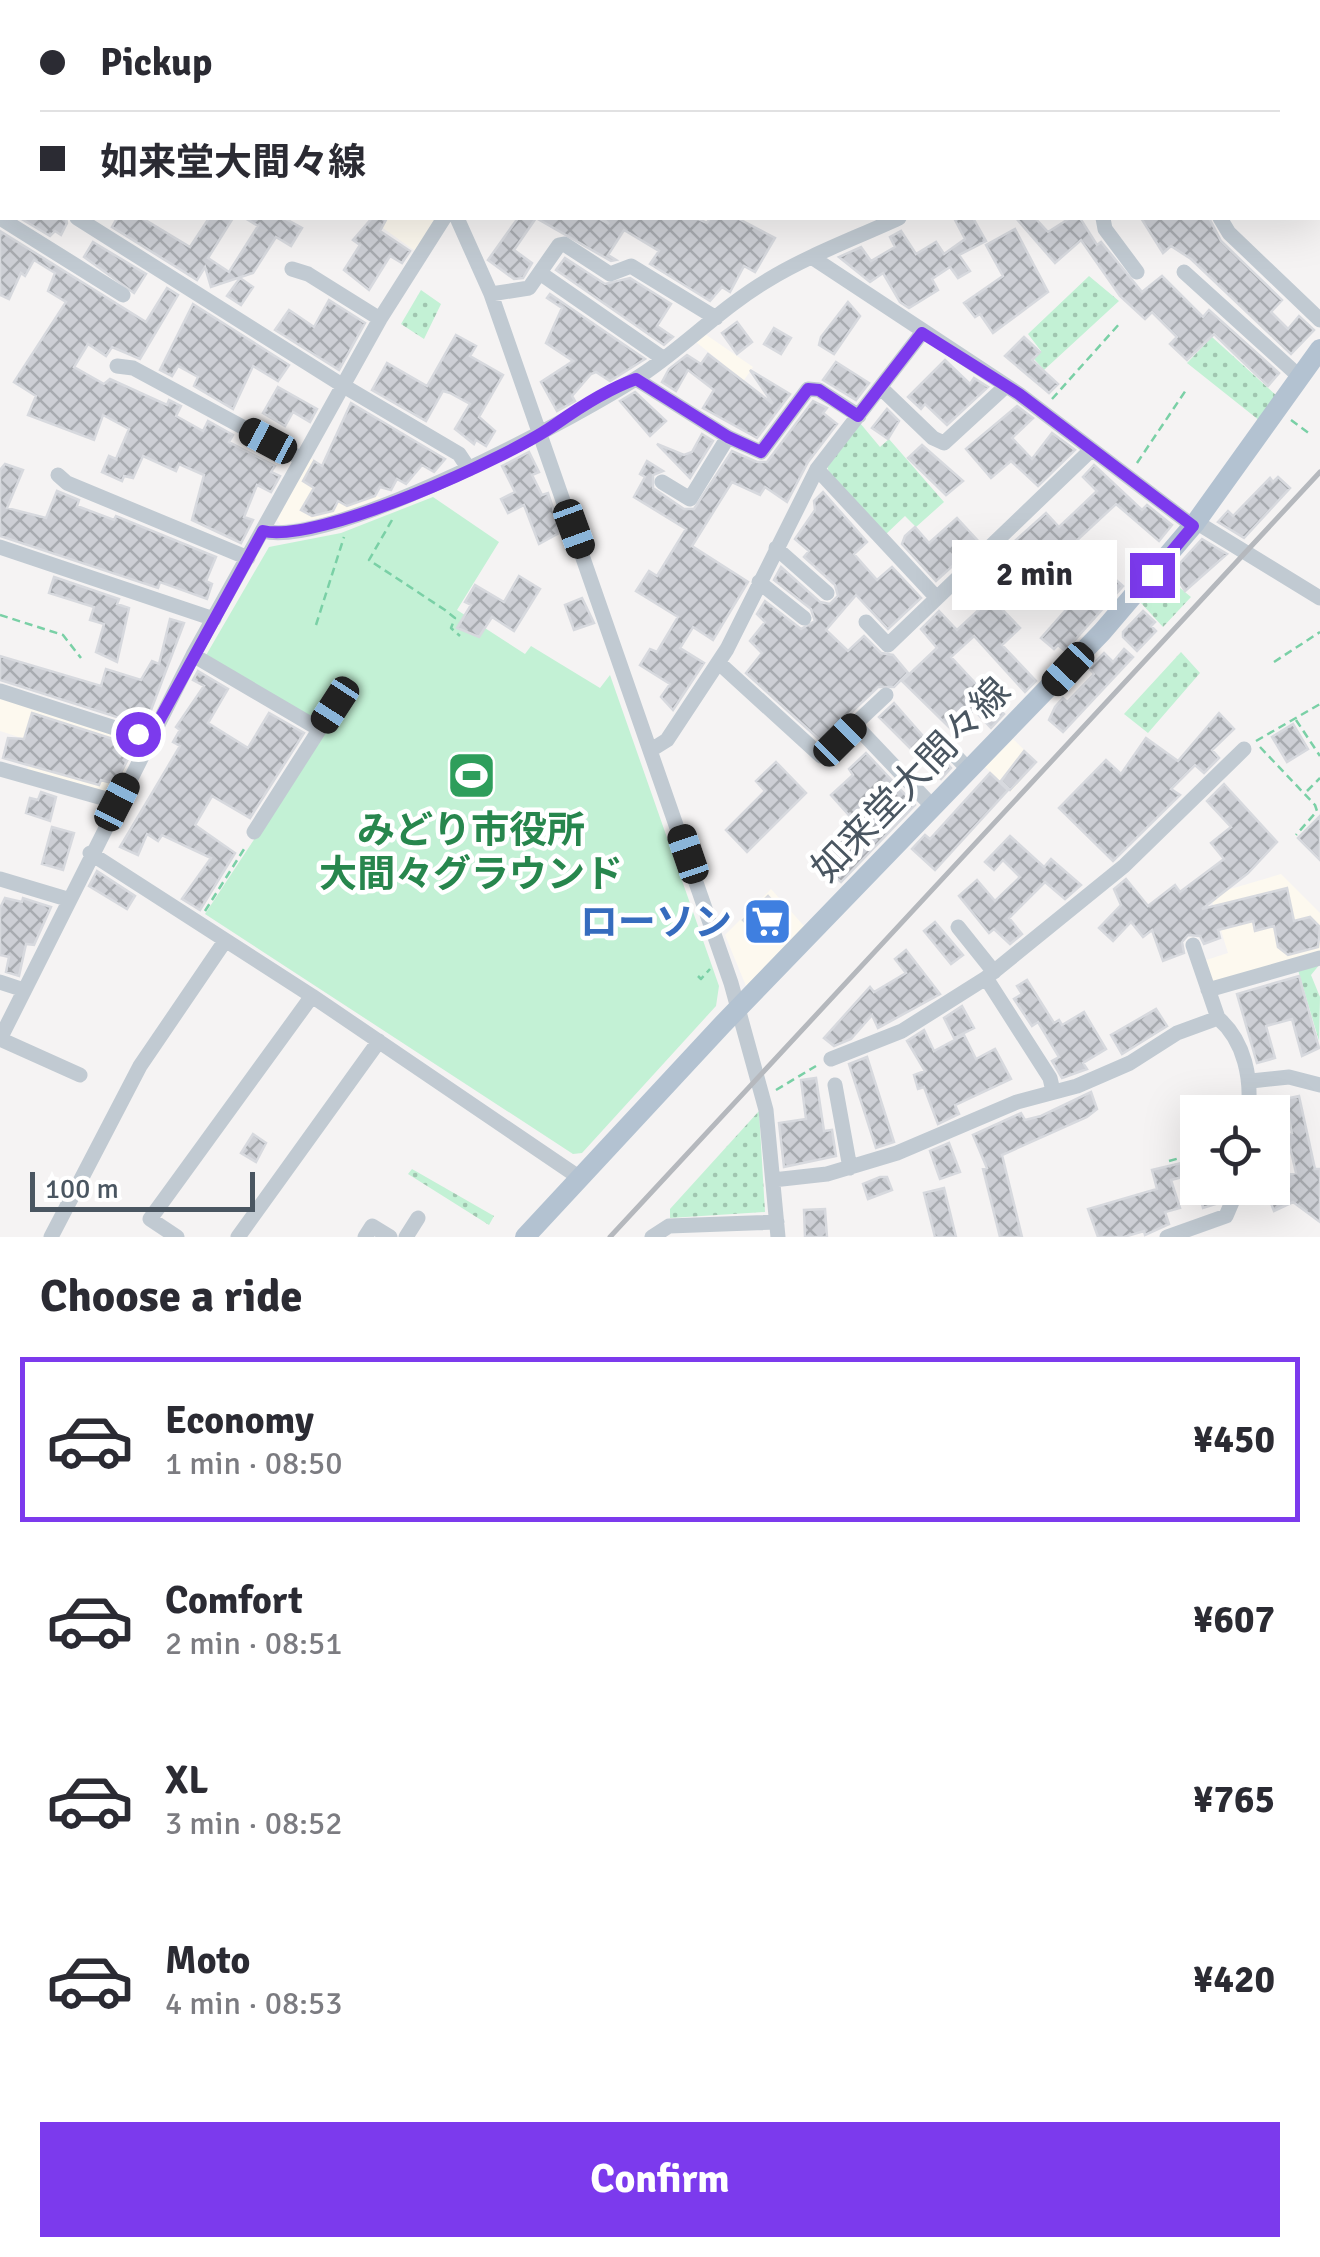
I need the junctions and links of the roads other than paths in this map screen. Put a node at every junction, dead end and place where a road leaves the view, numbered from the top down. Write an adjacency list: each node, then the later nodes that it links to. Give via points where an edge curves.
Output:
1 (3, 220): 14 (street)
2 (80, 220): 24 (street)
3 (443, 220): 15 (street)
4 (457, 220): 13 (street)
5 (895, 220): 8 (street)
6 (1103, 220): 10 (street)
7 (1224, 221): 17 (street)
8 (813, 258): 16 (street, via 757,286); 18 (street)
9 (292, 269): 15 (street)
10 (1137, 272)
11 (1184, 272): 22 (street)
12 (540, 273): 13 (street, via 526,290); 16 (street, via 564,244 610,274 631,266); 20 (street)
13 (491, 294): 28 (street)
14 (124, 295)
15 (380, 318): 24 (street)
16 (716, 318): 20 (street)
17 (1320, 320)
18 (922, 333): 25 (street); 26 (street)
19 (1320, 349): 22 (main road, 如来堂大間々線)
20 (664, 359): 23 (street)
21 (117, 366): 31 (street, via 133,368)
22 (1301, 378): 36 (main road, 如来堂大間々線)
23 (636, 379): 28 (street); 29 (street)
24 (342, 386): 31 (street); 32 (street, via 459,454)
25 (1006, 386): 26 (street, via 944,443); 30 (street)
26 (880, 388): 27 (street)
27 (858, 416): 29 (street, via 814,388 764,451); 33 (street)
28 (539, 432): 32 (street); 58 (street)
29 (728, 437): 35 (street, via 690,499)
30 (1090, 450): 36 (street); 43 (street)
31 (302, 459): 37 (street)
32 (469, 469): 37 (street, via 342,520)
33 (817, 469): 39 (street); 43 (street)
34 (58, 475): 40 (street)
35 (662, 482)
36 (1194, 524): 44 (street); 60 (main road, 如来堂大間々線, via 1102,632)
37 (263, 531): 40 (street)
38 (0, 547): 45 (street)
39 (776, 548): 41 (street); 42 (street)
40 (248, 558): 45 (street)
41 (759, 582): 46 (street); 49 (street)
42 (827, 594)
43 (935, 596): 47 (street, via 888,645)
44 (1320, 598)
45 (214, 618): 48 (street)
46 (804, 618)
47 (866, 622)
48 (193, 655): 54 (street); 55 (street)
49 (718, 663): 53 (street, via 817,756); 58 (street, via 666,740)
50 (0, 691): 55 (street)
51 (886, 696): 53 (street)
52 (335, 705): 54 (street)
53 (855, 726): 62 (street)
54 (319, 730): 63 (street)
55 (149, 739): 61 (street)
56 (945, 745): 60 (street)
57 (1250, 745): 71 (street, via 1169,825)
58 (651, 750): 76 (street)
59 (0, 769): 61 (street)
60 (969, 770): 62 (main road, 如来堂大間々線)
61 (117, 802): 64 (street)
62 (933, 807): 76 (main road, 如来堂大間々線)
63 (254, 832)
64 (90, 853): 66 (street); 68 (street)
65 (0, 879): 66 (street)
66 (67, 899): 73 (street)
67 (958, 927): 71 (street)
68 (225, 940): 75 (street); 94 (street, via 140,1066)
69 (1192, 946): 74 (street)
70 (1320, 958): 74 (street)
71 (990, 975): 80 (street, via 925,1017); 85 (street)
72 (0, 982): 73 (street)
73 (24, 990): 78 (street)
74 (1208, 990): 77 (street)
75 (312, 996): 79 (street); 95 (street, via 150,1219)
76 (738, 1010): 88 (main road, 如来堂大間々線); 89 (street, via 764,1101)
77 (1218, 1018): 82 (street, via 1231,1032); 85 (street)
78 (0, 1039): 81 (street)
79 (379, 1040): 88 (street); 96 (street)
80 (831, 1059)
81 (80, 1075)
82 (1250, 1081): 84 (street, via 1289,1077); 86 (street)
83 (835, 1085): 87 (street)
84 (1320, 1085)
85 (1054, 1091): 87 (street)
86 (1249, 1095)
87 (850, 1168): 89 (street)
88 (580, 1178): 100 (main road, 如来堂大間々線)
89 (774, 1180): 92 (street)
90 (1231, 1205): 102 (street, via 1226,1216)
91 (418, 1218): 99 (street)
92 (778, 1230): 93 (street)
93 (680, 1231): 101 (street, via 663,1228)
94 (51, 1237)
95 (177, 1237)
96 (238, 1237)
97 (365, 1237): 98 (street, via 372,1226)
98 (390, 1237)
99 (406, 1237)
100 (525, 1237)
101 (652, 1237)
102 (1167, 1237)

